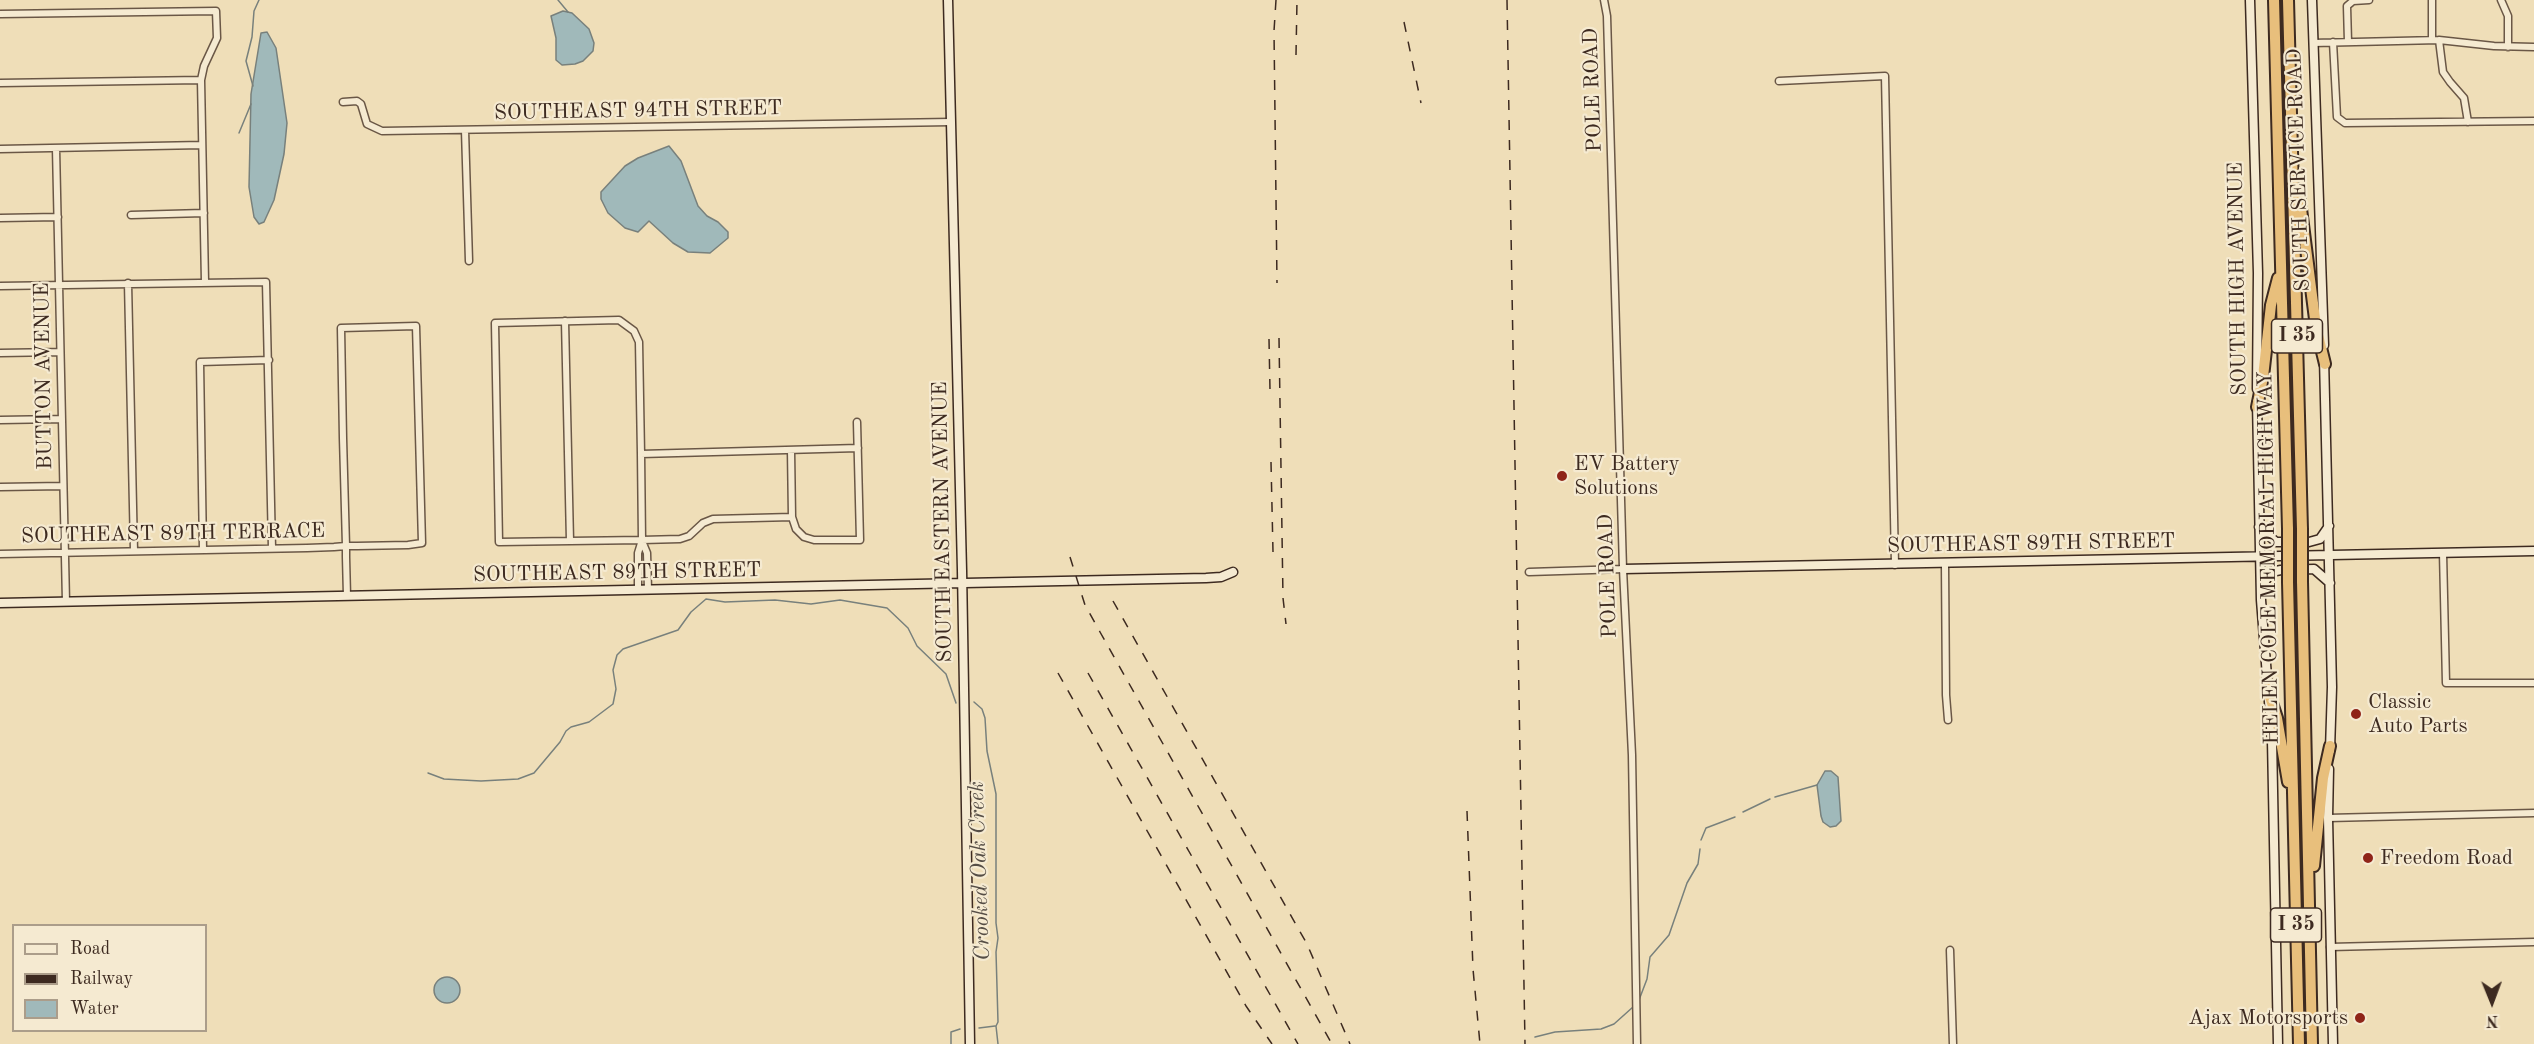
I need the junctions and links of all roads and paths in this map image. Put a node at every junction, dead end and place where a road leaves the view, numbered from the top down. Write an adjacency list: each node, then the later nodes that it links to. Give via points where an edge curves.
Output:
1 (948, 0): 22 (main road, SOUTH EASTERN AVENUE)
2 (1604, 0): 70 (street, POLE ROAD, via 1609,56)
3 (2250, 0): 44 (main road, SOUTH HIGH AVENUE, via 2258,273)
4 (2274, 0): 34 (highway, HELEN COLE MEMORIAL HIGHWAY / I 35)
5 (2288, 0): 25 (highway, HELEN COLE MEMORIAL HIGHWAY / I 35)
6 (2312, 0): 12 (main road, SOUTH SERVICE ROAD)
7 (2369, 0): 14 (street, via 2353,1 2347,6)
8 (2432, 0): 11 (street)
9 (2501, 0): 15 (street, via 2508,16)
10 (0, 14): 17 (street, via 216,11 217,38)
11 (2436, 40): 14 (street); 15 (street); 23 (street, via 2443,72 2464,98)
12 (2313, 42): 13 (street); 43 (main road, SOUTH SERVICE ROAD)
13 (2333, 42): 14 (street); 23 (street, via 2340,120 2352,124)
14 (2348, 42)
15 (2508, 47): 16 (street)
16 (2534, 47)
17 (201, 80): 19 (street); 26 (street)
18 (1779, 81): 69 (street, via 1885,76)
19 (0, 82)
20 (343, 102): 24 (street, SOUTHEAST 94TH STREET, via 357,101 367,124 382,131)
21 (2534, 121): 23 (street)
22 (951, 122): 24 (street, SOUTHEAST 94TH STREET); 73 (main road, SOUTH EASTERN AVENUE)
23 (2468, 122)
24 (465, 130): 33 (street)
25 (2293, 143): 43 (highway, via 2316,327); 87 (highway, HELEN COLE MEMORIAL HIGHWAY / I 35, bridge)
26 (202, 145): 27 (street); 29 (street)
27 (56, 148): 28 (street); 31 (street, BUTTON AVENUE)
28 (0, 149)
29 (204, 213): 30 (street); 35 (street)
30 (131, 215)
31 (58, 217): 32 (street); 37 (street, BUTTON AVENUE)
32 (0, 218)
33 (469, 261)
34 (2282, 263): 44 (highway, via 2271,305); 84 (highway, HELEN COLE MEMORIAL HIGHWAY / I 35, bridge)
35 (205, 282): 36 (street); 42 (street, via 266,282)
36 (128, 283): 37 (street); 62 (street)
37 (59, 284): 38 (street); 40 (street, BUTTON AVENUE)
38 (0, 286)
39 (566, 321): 50 (street, via 620,320 630,326 639,342); 57 (street); 57 (street, via 495,323 499,542)
40 (60, 352): 41 (street); 45 (street, BUTTON AVENUE)
41 (0, 353)
42 (269, 360): 59 (street); 60 (street, via 200,362)
43 (2325, 364): 54 (main road, SOUTH SERVICE ROAD)
44 (2257, 407): 55 (main road, SOUTH HIGH AVENUE)
45 (61, 418): 46 (street); 51 (street, BUTTON AVENUE)
46 (0, 420)
47 (857, 422): 48 (street)
48 (858, 448): 49 (street); 53 (street, via 860,540 809,539 796,529)
49 (791, 450): 50 (street); 53 (street)
50 (641, 454): 56 (street)
51 (63, 486): 52 (street); 63 (street, BUTTON AVENUE)
52 (0, 487)
53 (792, 517): 56 (street, via 713,519 684,538)
54 (2329, 525): 55 (main road, via 2320,539 2309,542 2276,542); 66 (main road, SOUTH SERVICE ROAD)
55 (2259, 527): 67 (main road, SOUTH HIGH AVENUE)
56 (642, 540): 57 (street); 76 (street, via 638,553)
57 (570, 541)
58 (346, 546): 58 (street, SOUTHEAST 89TH TERRACE, via 341,328 416,326 422,543); 59 (street, SOUTHEAST 89TH TERRACE); 77 (street, SOUTHEAST 89TH TERRACE)
59 (272, 548): 60 (street, SOUTHEAST 89TH TERRACE)
60 (203, 550): 62 (street, SOUTHEAST 89TH TERRACE)
61 (2534, 550): 64 (main road, SOUTHEAST 89TH STREET)
62 (134, 551): 63 (street, SOUTHEAST 89TH TERRACE)
63 (64, 552): 65 (street, SOUTHEAST 89TH TERRACE); 78 (street, BUTTON AVENUE)
64 (2443, 553): 66 (main road, SOUTHEAST 89TH STREET); 80 (street, via 2446,683)
65 (0, 554)
66 (2330, 555): 67 (main road, SOUTHEAST 89TH STREET); 74 (main road, SOUTH SERVICE ROAD)
67 (2260, 557): 68 (main road, SOUTHEAST 89TH STREET); 75 (main road, SOUTH HIGH AVENUE)
68 (1945, 564): 69 (main road, SOUTHEAST 89TH STREET); 82 (street)
69 (1895, 565): 70 (main road, SOUTHEAST 89TH STREET)
70 (1623, 569): 72 (street, SOUTHEAST 89TH STREET); 92 (street, POLE ROAD, via 1632,755)
71 (1233, 572): 73 (main road, SOUTHEAST 89TH STREET, via 1206,578)
72 (1529, 572)
73 (962, 583): 76 (main road, SOUTHEAST 89TH STREET); 91 (main road, SOUTH EASTERN AVENUE)
74 (2330, 583): 75 (main road, via 2314,569 2281,570 2268,575); 83 (main road, SOUTH SERVICE ROAD)
75 (2260, 589): 81 (main road, SOUTH HIGH AVENUE)
76 (643, 590): 77 (main road, SOUTHEAST 89TH STREET)
77 (347, 596): 78 (main road, SOUTHEAST 89TH STREET)
78 (66, 602): 79 (main road, SOUTHEAST 89TH STREET)
79 (0, 603)
80 (2534, 683)
81 (2267, 688): 84 (highway, via 2277,718); 94 (main road, SOUTH HIGH AVENUE, via 2272,740)
82 (1948, 720)
83 (2330, 746): 86 (main road, SOUTH SERVICE ROAD); 87 (highway, via 2323,778)
84 (2293, 806): 95 (highway, HELEN COLE MEMORIAL HIGHWAY / I 35)
85 (2534, 813): 86 (street)
86 (2328, 818): 89 (main road, SOUTH SERVICE ROAD)
87 (2310, 915): 96 (highway, HELEN COLE MEMORIAL HIGHWAY / I 35)
88 (2534, 942): 89 (street)
89 (2330, 947): 97 (main road, SOUTH SERVICE ROAD)
90 (1950, 950): 93 (street)
91 (970, 1044)
92 (1638, 1044)
93 (1953, 1044)
94 (2278, 1044)
95 (2299, 1044)
96 (2312, 1044)
97 (2333, 1044)

